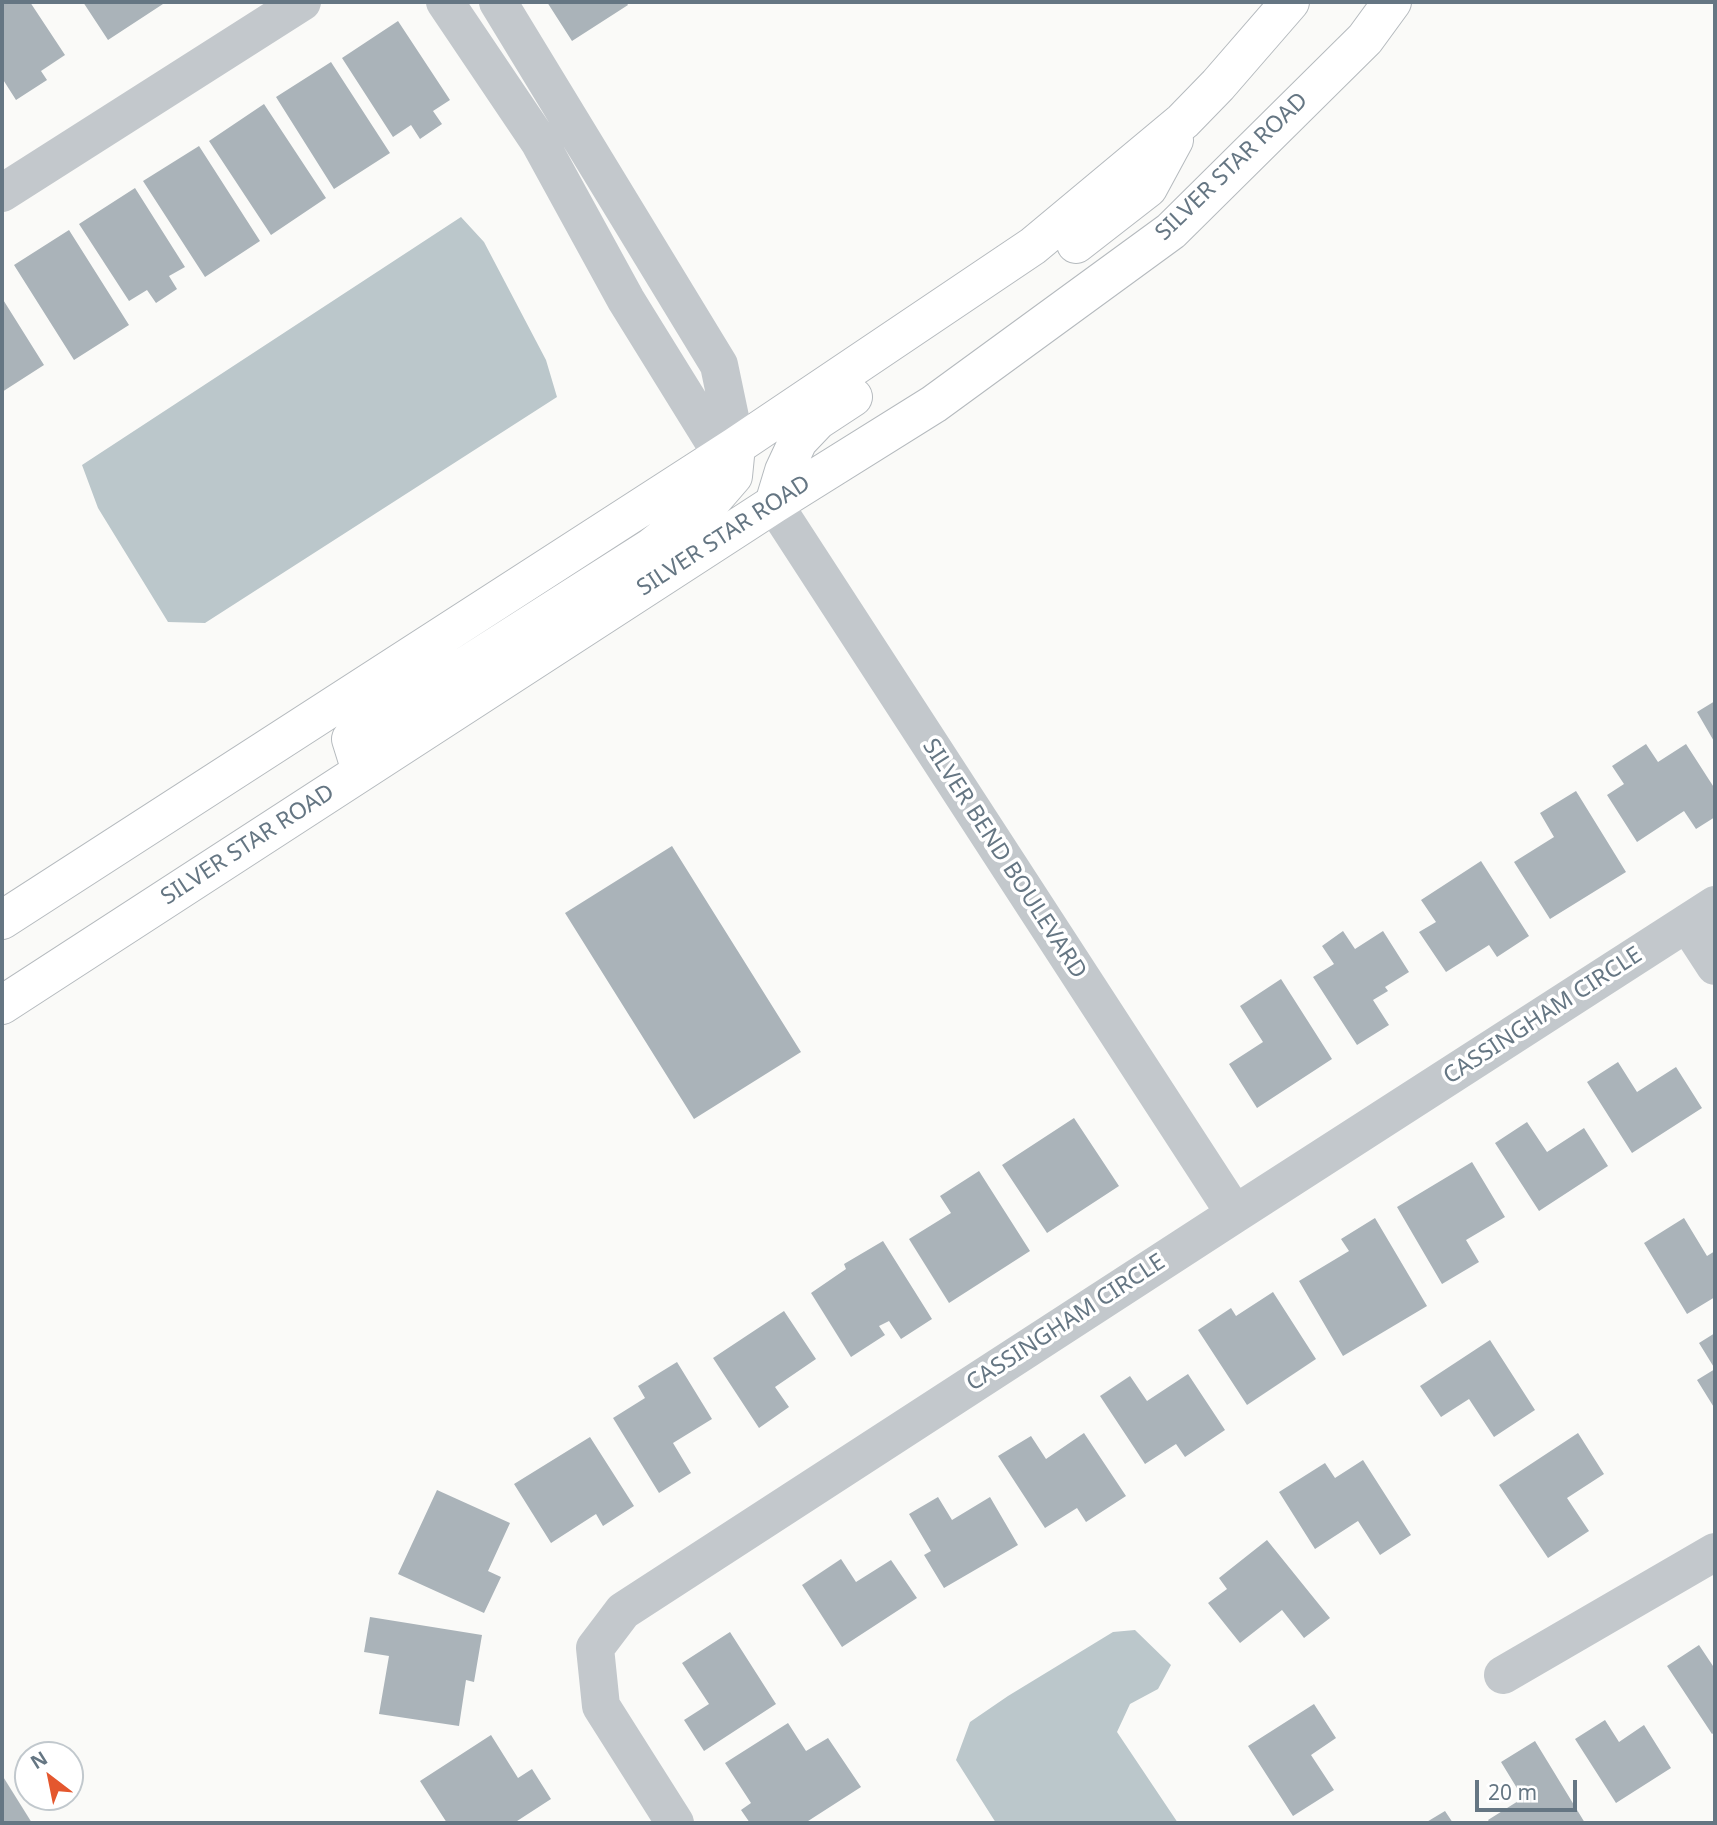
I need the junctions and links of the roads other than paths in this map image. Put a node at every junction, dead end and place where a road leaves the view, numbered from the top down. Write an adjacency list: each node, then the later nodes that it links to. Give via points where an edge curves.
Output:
1 (302, 2): 9 (street)
2 (445, 2): 8 (street)
3 (498, 2): 7 (street)
4 (1290, 2): 6 (main road)
5 (1392, 2): 11 (main road, SILVER STAR ROAD, via 1365,39 1171,231 934,404)
6 (1184, 121): 10 (main road, via 1033,246); 11 (main road, via 1148,188 1036,276 818,420 798,441)
7 (601, 170): 8 (street); 10 (street, via 719,365)
8 (566, 191): 10 (street, via 626,300)
9 (2, 193)
10 (729, 450): 12 (main road, via 733,476 715,498 652,547 351,739); 14 (main road)
11 (774, 504): 12 (main road, SILVER STAR ROAD); 17 (street, SILVER BEND BOULEVARD)
12 (361, 771): 16 (main road, SILVER STAR ROAD)
13 (1701, 914): 15 (street); 17 (street, CASSINGHAM CIRCLE)
14 (2, 920)
15 (1715, 966)
16 (2, 1004)
17 (1235, 1214): 20 (street, CASSINGHAM CIRCLE, via 622,1611 595,1648 601,1706)
18 (1715, 1552): 19 (street)
19 (1503, 1675)
20 (675, 1823)

